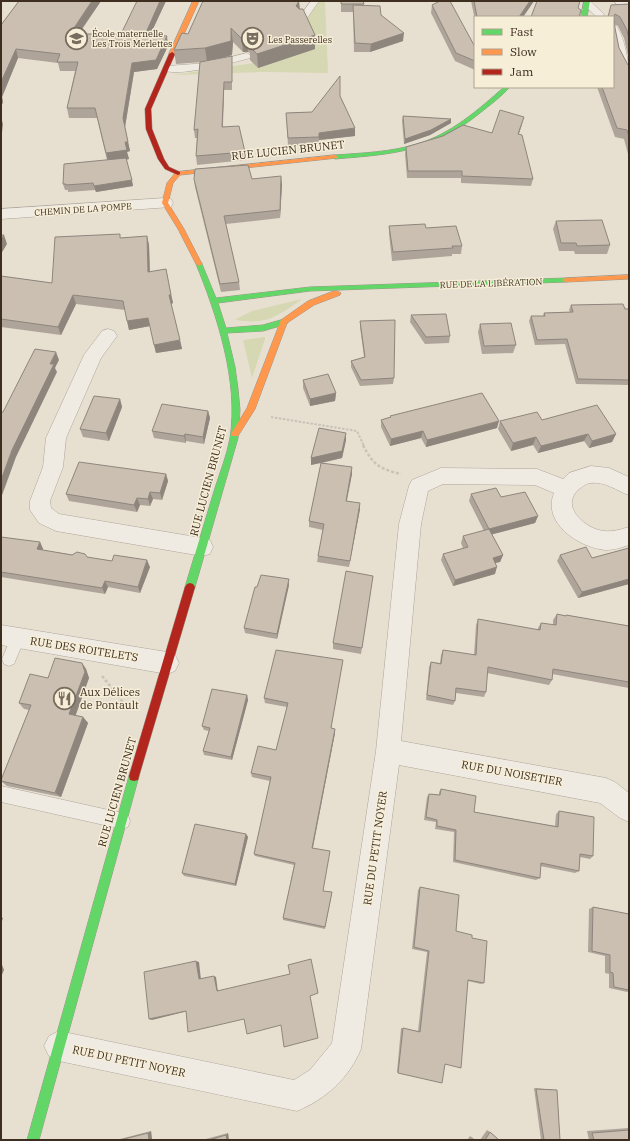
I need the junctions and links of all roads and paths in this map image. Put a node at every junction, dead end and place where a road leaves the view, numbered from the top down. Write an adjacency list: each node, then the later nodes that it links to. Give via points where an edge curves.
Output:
1 (196, 1): 12 (street)
2 (315, 1): 8 (lane)
3 (620, 1): 5 (street)
4 (587, 2): 6 (lane); 7 (street)
5 (629, 6)
6 (600, 15)
7 (584, 16)
8 (302, 19)
9 (614, 30): 10 (lane)
10 (625, 48): 13 (lane, via 624,64)
11 (247, 56): 12 (lane, via 191,68)
12 (167, 69): 15 (street, via 148,109 148,120 161,159 167,168)
13 (629, 71)
14 (506, 88): 15 (street, RUE LUCIEN BRUNET, via 480,111 442,137 406,149)
15 (178, 173): 16 (street, via 170,183)
16 (165, 203): 17 (street, CHEMIN DE LA POMPE); 20 (street, RUE LUCIEN BRUNET, via 182,229)
17 (1, 214)
18 (629, 277): 19 (street, RUE DE LA LIBÉRATION)
19 (353, 288): 20 (street, RUE DE LA LIBÉRATION, via 310,289); 21 (street, RUE DE LA LIBÉRATION, via 311,303)
20 (214, 301): 22 (street, RUE LUCIEN BRUNET)
21 (284, 322): 22 (street, RUE DE LA LIBÉRATION, via 263,328); 24 (street)
22 (224, 331): 25 (street, RUE LUCIEN BRUNET, via 232,362)
23 (108, 336): 30 (street, via 93,356 56,438 53,467 40,502 41,510 46,517 56,522)
24 (249, 413): 25 (street); 26 (path, via 357,431 369,457 384,470)
25 (235, 434): 30 (street, RUE LUCIEN BRUNET)
26 (430, 481): 28 (street, via 441,476 537,477); 36 (street, RUE DU PETIT NOYER, via 419,486 410,524)
27 (629, 487): 28 (street, via 618,480 593,475 581,477)
28 (565, 489): 29 (street, via 561,498 562,508 566,519 574,528 598,540 611,541)
29 (629, 536)
30 (202, 547): 33 (street, RUE LUCIEN BRUNET)
31 (9, 637): 32 (lane); 33 (street, RUE DES ROITELETS)
32 (9, 659)
33 (167, 663): 39 (street, RUE LUCIEN BRUNET)
34 (99, 673): 35 (path)
35 (131, 716)
36 (388, 751): 38 (street, RUE DU NOISETIER, via 606,790); 40 (street, RUE DU PETIT NOYER, via 346,1049 321,1081 297,1096)
37 (1, 794): 39 (lane)
38 (629, 809)
39 (122, 820): 40 (street, RUE LUCIEN BRUNET)
40 (59, 1046): 41 (street, RUE LUCIEN BRUNET)
41 (33, 1140)

